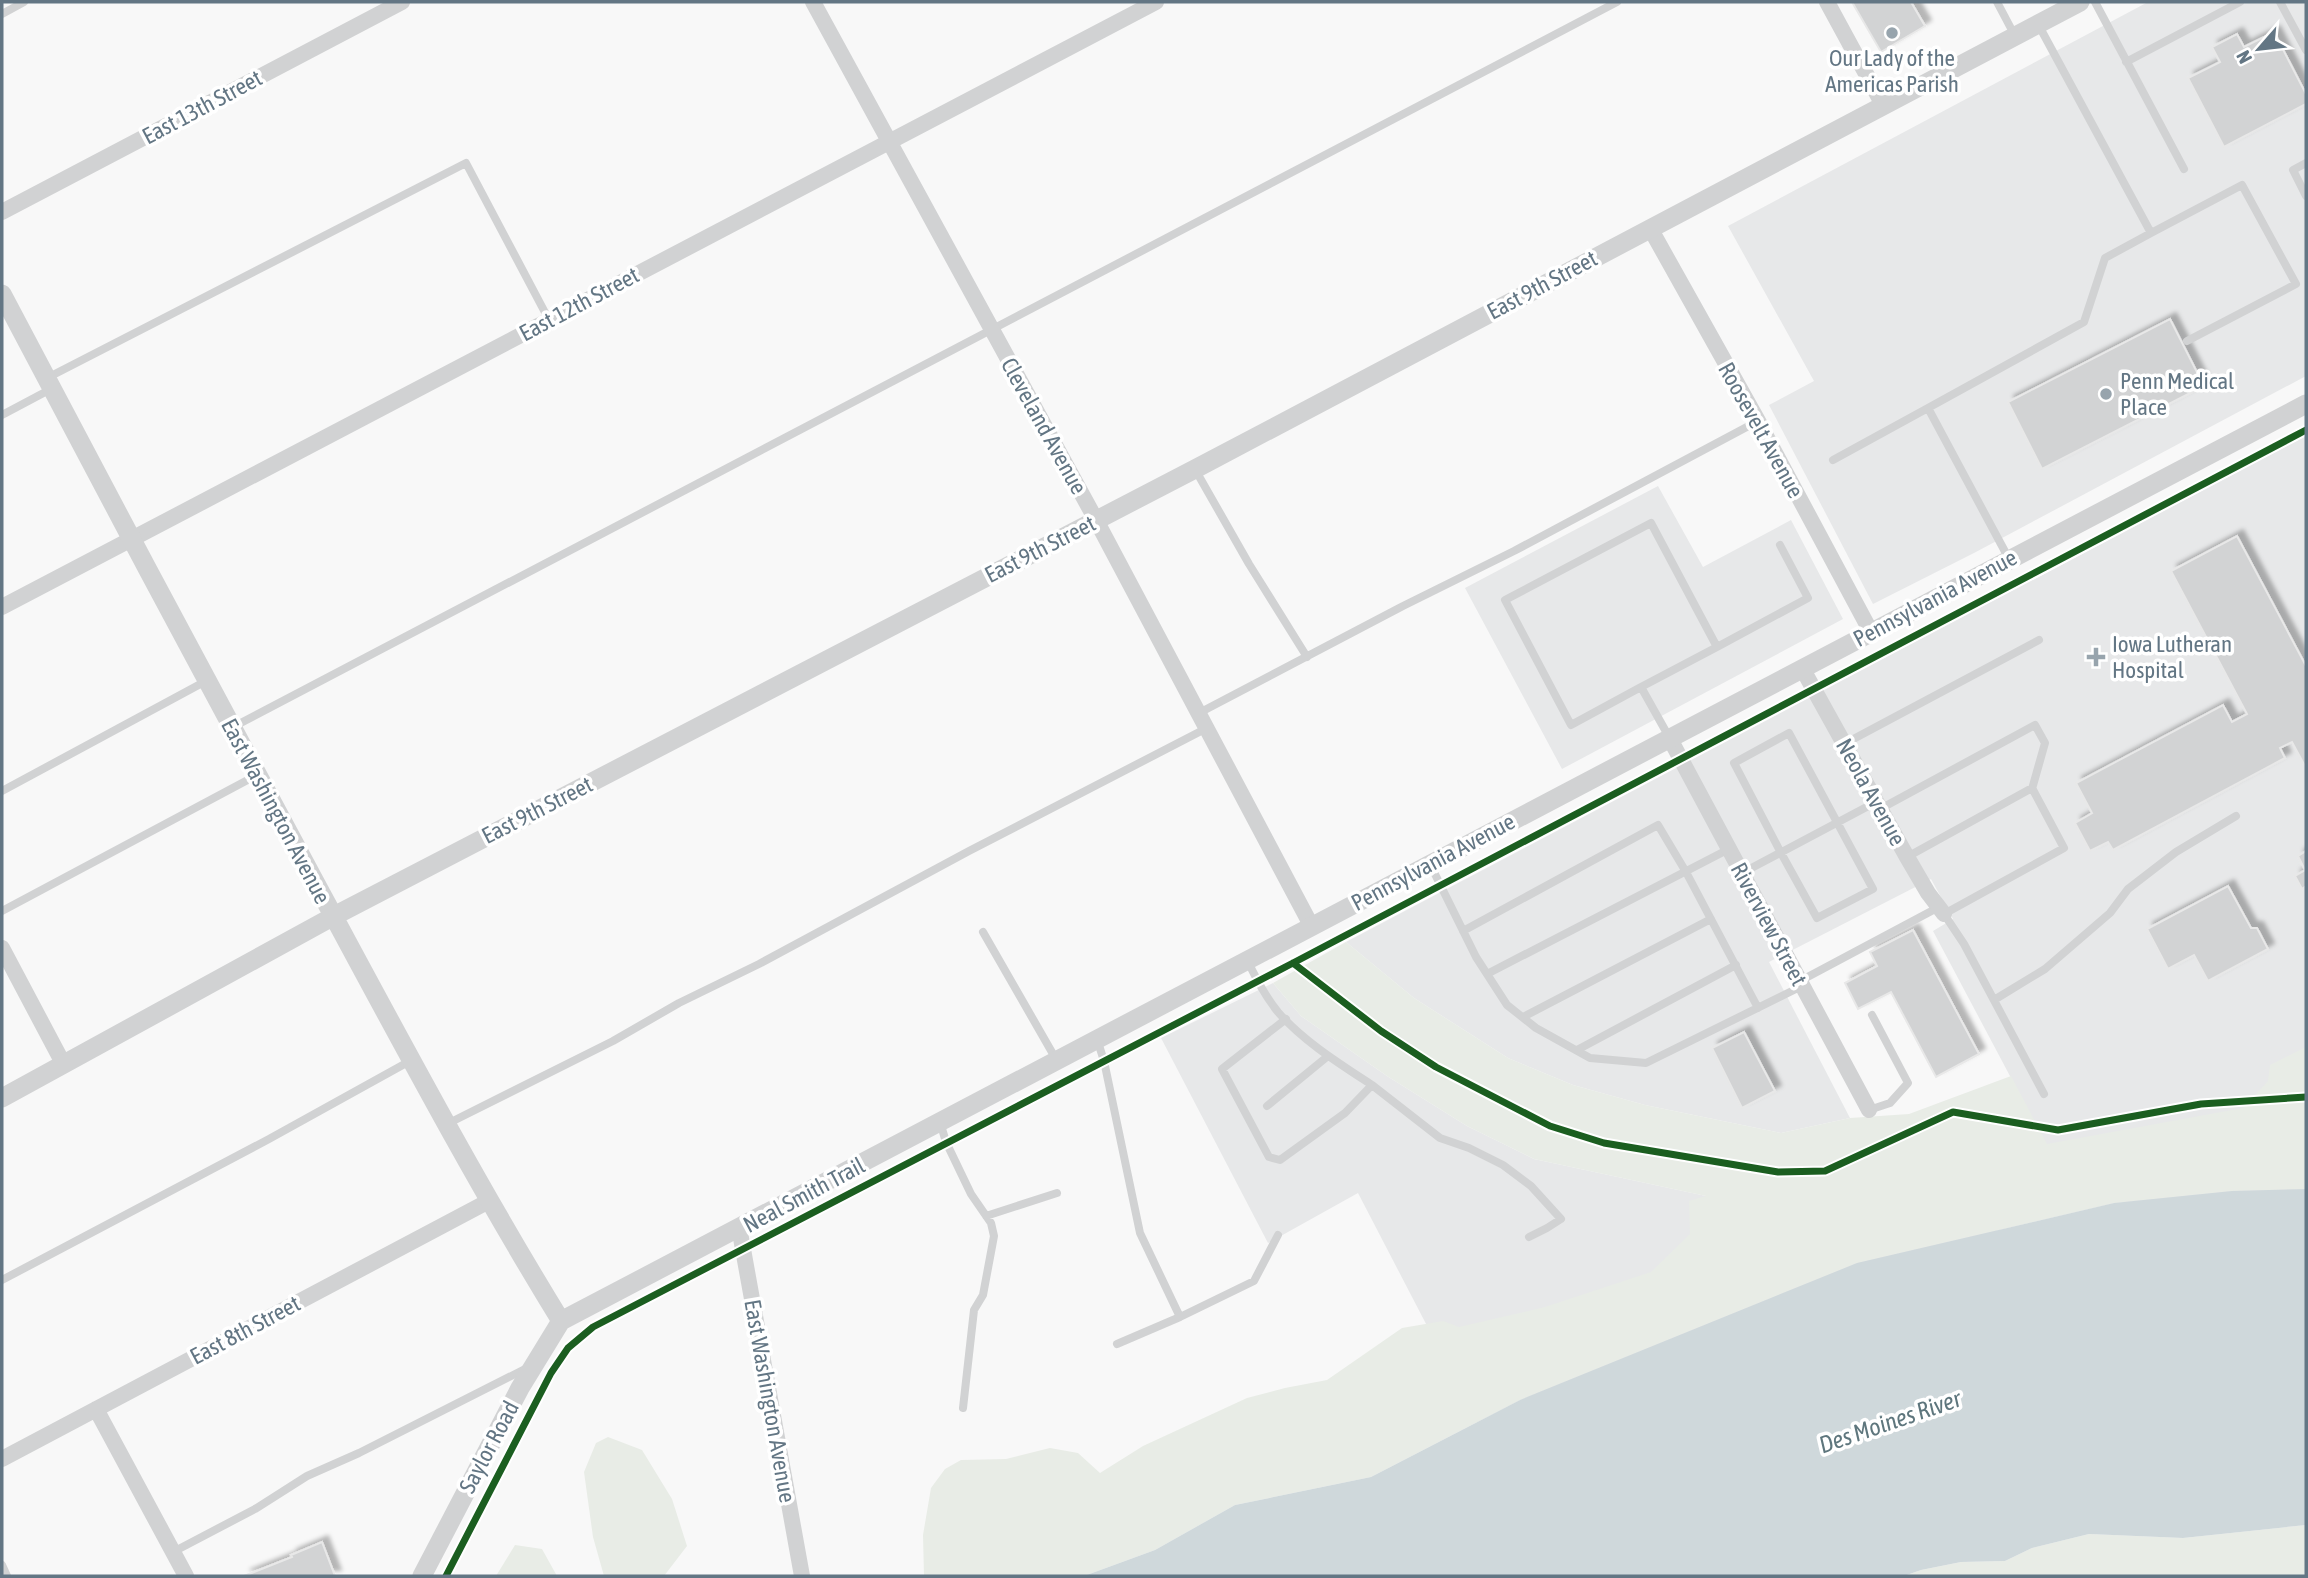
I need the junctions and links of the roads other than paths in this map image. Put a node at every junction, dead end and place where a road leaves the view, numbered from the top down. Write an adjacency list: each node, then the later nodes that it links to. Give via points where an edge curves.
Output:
1 (24, 2): 12 (lane)
2 (402, 2): 22 (street, East 13th Street)
3 (813, 2): 18 (street, Cleveland Avenue)
4 (1156, 2): 18 (street, East 12th Street)
5 (1617, 2): 27 (lane)
6 (1827, 2): 17 (street)
7 (1997, 2): 14 (lane)
8 (2095, 2): 16 (lane)
9 (2240, 2): 16 (lane)
10 (2280, 2): 15 (lane)
11 (2071, 4): 13 (street, East 9th Street)
12 (2, 14)
13 (2038, 23): 14 (street, East 9th Street); 24 (lane)
14 (2015, 36): 17 (street, East 9th Street)
15 (2306, 50)
16 (2126, 62): 20 (lane)
17 (1882, 106): 23 (street, East 9th Street)
18 (889, 141): 26 (street, East 12th Street); 27 (street, Cleveland Avenue)
19 (2306, 163): 21 (lane, via 2293,170)
20 (2184, 169)
21 (2306, 196)
22 (2, 212)
23 (1650, 228): 33 (street, Roosevelt Avenue); 35 (street, East 9th Street)
24 (2151, 233): 28 (lane, via 2242,186 2295,284); 31 (lane, via 2105,258 2084,322)
25 (2, 294): 29 (street, East Washington Avenue)
26 (549, 320): 29 (lane, via 466,163); 37 (street, East 12th Street)
27 (991, 331): 36 (street, Cleveland Avenue); 49 (lane)
28 (2187, 341)
29 (48, 384): 32 (lane); 37 (street, East Washington Avenue)
30 (2306, 404): 39 (street, Pennsylvania Avenue)
31 (1928, 408): 34 (lane); 39 (lane)
32 (2, 415)
33 (1758, 421): 41 (street, Roosevelt Avenue); 44 (lane)
34 (1833, 460)
35 (1195, 469): 36 (street, East 9th Street); 44 (lane)
36 (1096, 520): 48 (street, Cleveland Avenue); 66 (street, East 9th Street)
37 (132, 539): 40 (street, East 12th Street); 46 (street, East Washington Avenue)
38 (1780, 545): 43 (lane, via 1808,598)
39 (2010, 559): 41 (street, Pennsylvania Avenue)
40 (2, 607)
41 (1871, 632): 45 (street, Pennsylvania Avenue)
42 (2039, 640): 51 (lane)
43 (1717, 647): 47 (lane); 47 (lane, via 1651,523 1505,600 1571,725)
44 (1307, 657): 48 (lane)
45 (1802, 668): 50 (street, Pennsylvania Avenue); 51 (street, Neola Avenue)
46 (206, 681): 49 (street, East Washington Avenue); 54 (lane)
47 (1642, 687): 50 (lane)
48 (1203, 721): 68 (street, Cleveland Avenue); 93 (lane, via 771,957)
49 (232, 727): 52 (street, East Washington Avenue)
50 (1669, 737): 58 (street, Riverview Street); 61 (street, Pennsylvania Avenue)
51 (1844, 744): 55 (street, Neola Avenue)
52 (257, 775): 64 (lane); 66 (street, East Washington Avenue)
53 (2032, 789): 55 (lane, via 2045,743 2035,725); 60 (lane); 65 (lane, via 2064,848)
54 (2, 790)
55 (1878, 805): 57 (lane); 60 (street, Neola Avenue)
56 (2236, 816): 76 (lane, via 2176,852 2128,890 2110,913 2045,969)
57 (1838, 822): 59 (lane); 59 (lane, via 1873,889 1851,901 1817,918); 59 (lane, via 1789,733 1734,763)
58 (1729, 849): 62 (lane); 63 (street, Riverview Street)
59 (1780, 853): 63 (lane)
60 (1907, 857): 65 (street, Neola Avenue)
61 (1430, 864): 68 (street, Pennsylvania Avenue); 69 (lane)
62 (1686, 872): 67 (lane); 69 (lane, via 1658,825); 74 (lane)
63 (1742, 873): 75 (street, Riverview Street)
64 (2, 911)
65 (1941, 911): 75 (lane); 76 (lane)
66 (334, 916): 84 (street, East Washington Avenue); 86 (street, East 9th Street)
67 (1711, 919): 73 (lane); 79 (lane)
68 (1311, 927): 72 (street, Pennsylvania Avenue)
69 (1463, 931): 74 (lane)
70 (983, 932): 85 (lane)
71 (2, 948): 86 (street)
72 (1247, 960): 80 (lane, via 1257,982); 81 (street, Pennsylvania Avenue)
73 (1736, 965): 77 (lane); 82 (lane)
74 (1487, 974): 79 (lane, via 1507,1005)
75 (1801, 983): 77 (lane); 91 (street, Riverview Street)
76 (1994, 1000): 88 (lane)
77 (1758, 1008): 82 (lane, via 1646,1063 1590,1058)
78 (1872, 1015): 91 (lane, via 1908,1083 1890,1103)
79 (1523, 1017): 82 (lane)
80 (1286, 1019): 83 (lane); 87 (lane, via 1222,1069 1269,1157 1280,1160 1345,1113)
81 (1097, 1039): 85 (street, Pennsylvania Avenue); 101 (lane, via 1140,1233)
82 (1577, 1050)
83 (1328, 1056): 87 (lane); 90 (lane)
84 (412, 1060): 93 (street, East Washington Avenue); 100 (lane)
85 (1057, 1060): 92 (street, Pennsylvania Avenue)
86 (64, 1065): 89 (street, East 9th Street)
87 (1372, 1085): 99 (lane, via 1440,1138 1503,1165 1531,1186 1561,1219)
88 (2045, 1094)
89 (2, 1098)
90 (1267, 1107)
91 (1869, 1110)
92 (940, 1122): 96 (lane, via 971,1194); 97 (street, Pennsylvania Avenue)
93 (447, 1124): 95 (street, East Washington Avenue)
94 (1057, 1193): 96 (lane)
95 (489, 1200): 102 (street, East Washington Avenue); 106 (street, East 8th Street)
96 (986, 1216): 105 (lane, via 994,1236 983,1295 974,1310)
97 (738, 1227): 102 (street, Pennsylvania Avenue); 113 (street, East Washington Avenue)
98 (1278, 1235): 101 (lane, via 1254,1281)
99 (1529, 1237)
100 (2, 1280)
101 (1180, 1317): 103 (lane)
102 (561, 1321): 104 (street, Saylor Road)
103 (1117, 1344)
104 (536, 1364): 108 (lane, via 307,1476); 112 (street, Saylor Road)
105 (963, 1408)
106 (96, 1409): 107 (street, East 8th Street); 108 (street)
107 (2, 1459)
108 (173, 1552): 111 (street)
109 (2, 1565): 110 (lane)
110 (7, 1576)
111 (186, 1576)
112 (422, 1576)
113 (802, 1576)

